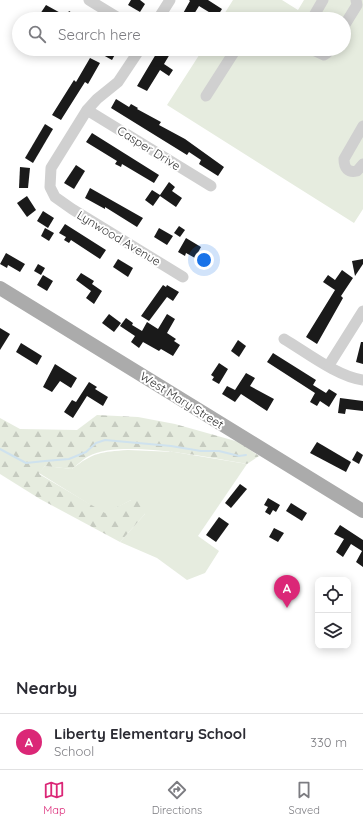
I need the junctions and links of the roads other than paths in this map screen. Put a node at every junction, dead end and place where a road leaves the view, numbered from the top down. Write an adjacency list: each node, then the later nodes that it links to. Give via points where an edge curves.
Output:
1 (89, 0): 5 (street)
2 (170, 0): 6 (street)
3 (323, 0): 7 (street)
4 (356, 0): 8 (street, via 357,5)
5 (109, 12)
6 (162, 12)
7 (316, 12)
8 (351, 15)
9 (135, 56): 12 (street, via 118,82)
10 (232, 56): 11 (street)
11 (206, 96)
12 (87, 110): 15 (street, Casper Drive); 16 (street, Lynwood Avenue, via 51,168 50,187 55,197)
13 (363, 126): 14 (street, via 344,159 346,169 352,172 357,171)
14 (363, 164)
15 (210, 186)
16 (183, 277)
17 (0, 288): 22 (main road, West Mary Street)
18 (363, 311): 20 (street)
19 (284, 339): 20 (street)
20 (329, 366): 21 (street, via 355,379)
21 (363, 380)
22 (363, 511)

